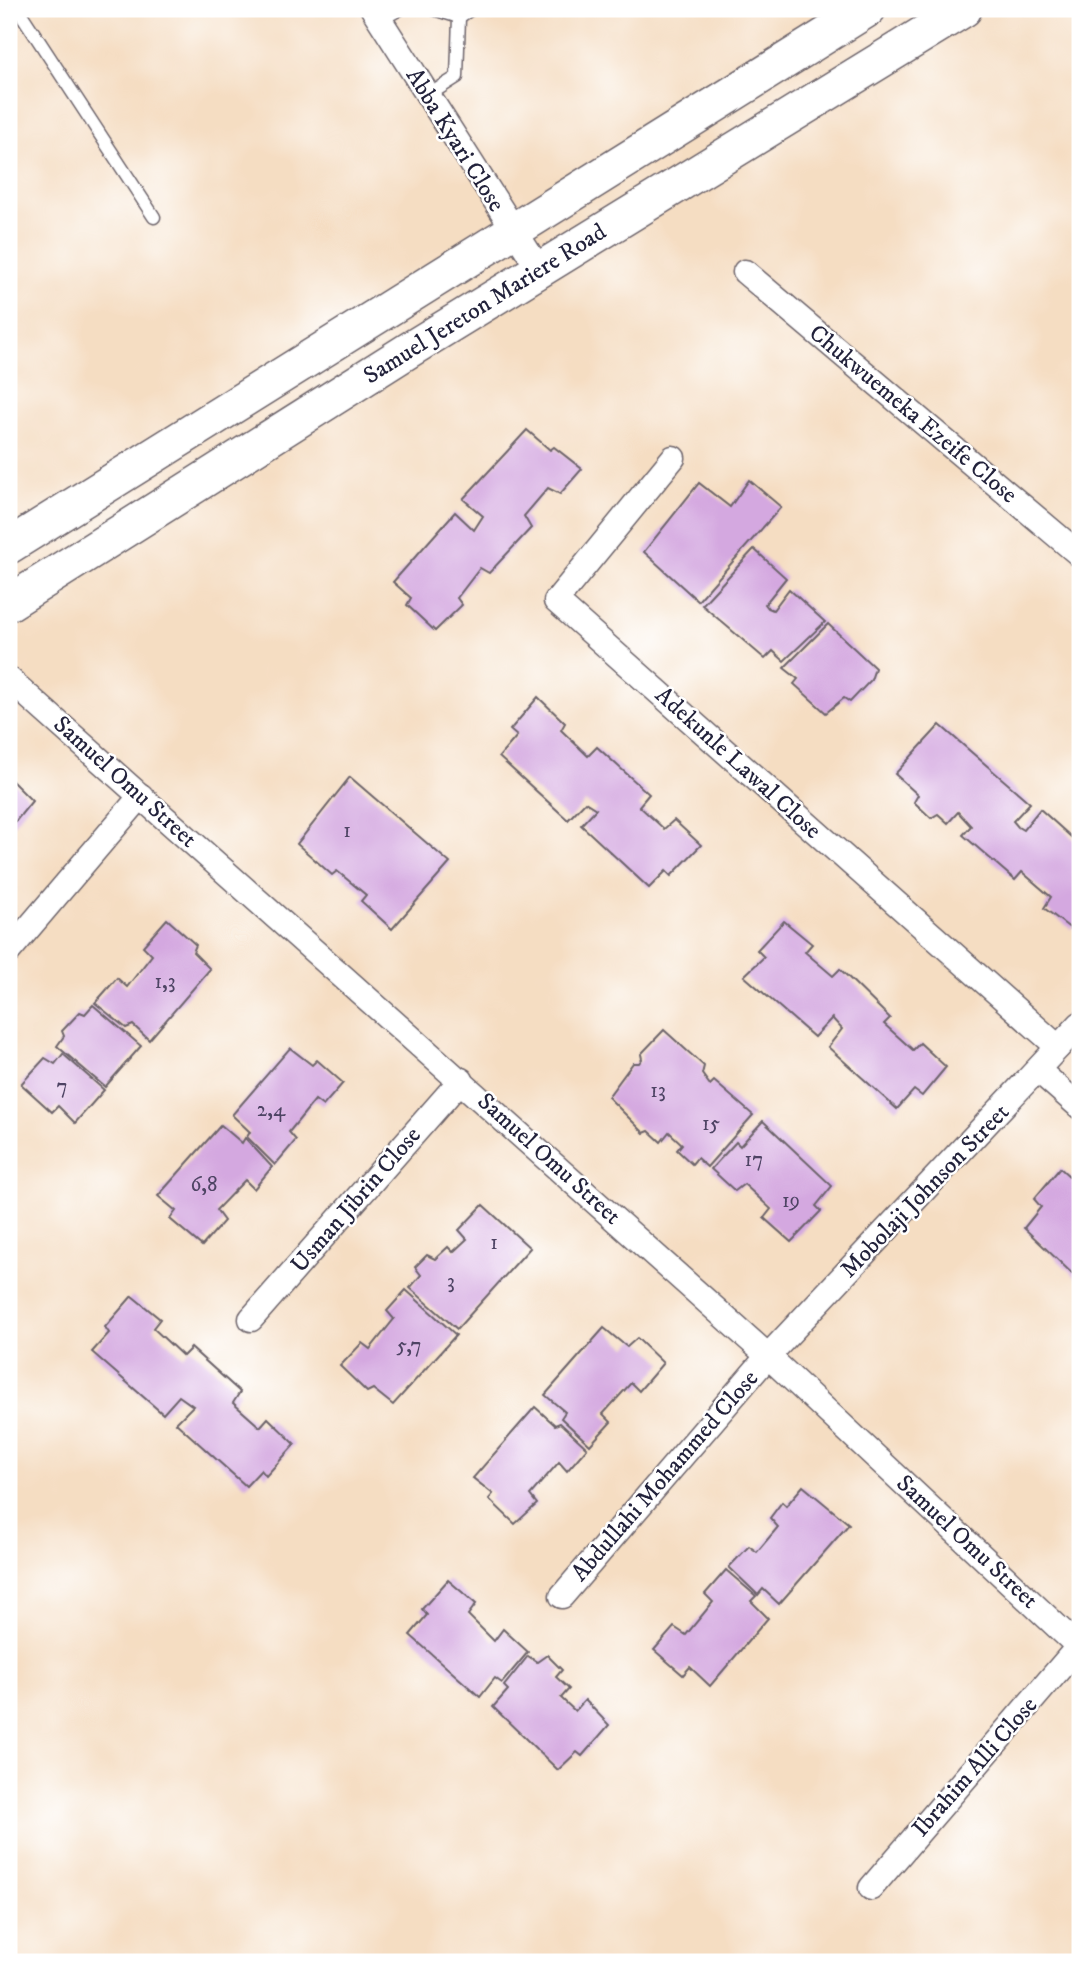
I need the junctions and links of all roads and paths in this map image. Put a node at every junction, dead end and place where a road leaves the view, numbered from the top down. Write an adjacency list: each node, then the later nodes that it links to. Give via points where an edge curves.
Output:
1 (18, 9): 9 (lane)
2 (434, 9): 7 (lane)
3 (471, 9): 7 (lane)
4 (868, 9): 10 (street, Samuel Jereton Mariere Road)
5 (964, 9): 11 (street, Samuel Jereton Mariere Road)
6 (384, 13): 8 (street, Abba Kyari Close)
7 (459, 17): 8 (lane, via 457,77)
8 (427, 96): 10 (street, Abba Kyari Close)
9 (154, 217)
10 (513, 231): 11 (street, Abba Kyari Close); 14 (street, Samuel Jereton Mariere Road)
11 (539, 270): 16 (street, Samuel Jereton Mariere Road)
12 (745, 272): 15 (street, Chukwuemeka Ezeife Close)
13 (673, 458): 21 (street, Adekunle Lawal Close, via 556,601)
14 (9, 546)
15 (1080, 555)
16 (9, 603)
17 (9, 679): 18 (street, Samuel Omu Street)
18 (141, 796): 19 (street); 23 (street, Samuel Omu Street)
19 (9, 951)
20 (1080, 1024): 21 (street, Mobolaji Johnson Street)
21 (1058, 1047): 22 (street, Mobolaji Johnson Street)
22 (1039, 1071): 24 (street); 26 (street, Mobolaji Johnson Street)
23 (461, 1080): 25 (street, Usman Jibrin Close); 26 (street, Samuel Omu Street)
24 (1080, 1107)
25 (251, 1319)
26 (768, 1356): 27 (street, Abdullahi Mohammed Close); 28 (street, Samuel Omu Street)
27 (562, 1596)
28 (1079, 1647): 29 (street, Ibrahim Alli Close)
29 (871, 1888)

